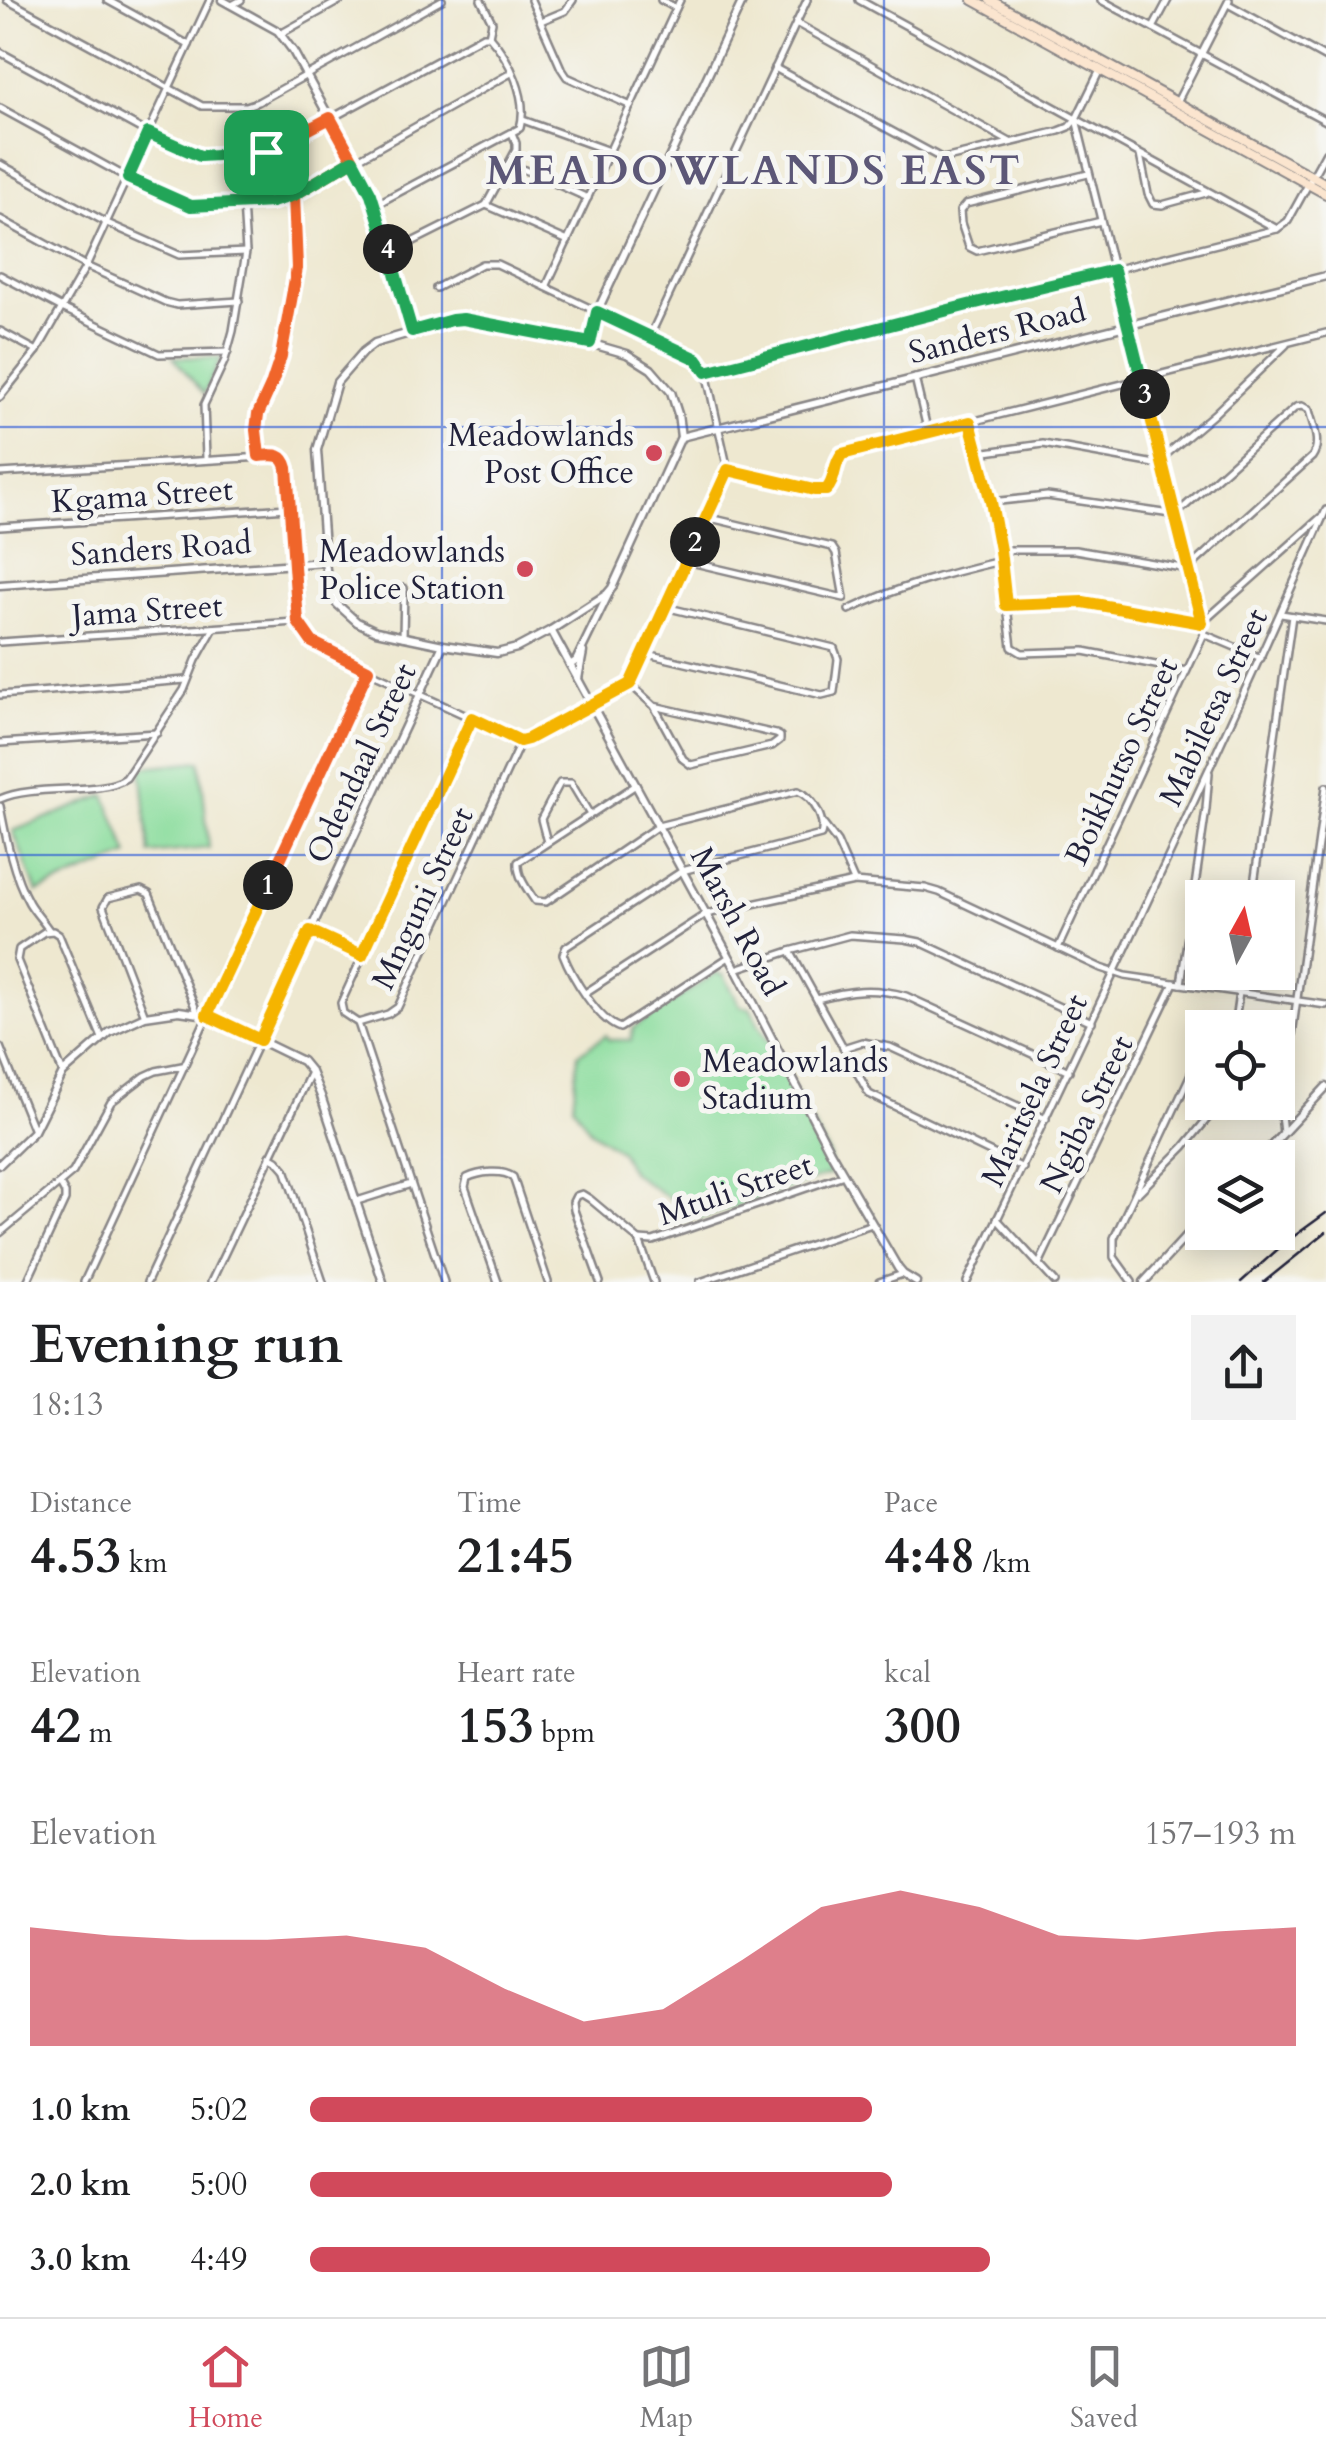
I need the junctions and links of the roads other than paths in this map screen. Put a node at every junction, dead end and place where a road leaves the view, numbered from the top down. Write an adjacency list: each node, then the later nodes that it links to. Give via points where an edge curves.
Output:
1 (7, 0): 37 (street)
2 (107, 0): 29 (street)
3 (210, 0): 29 (street)
4 (222, 0): 22 (street)
5 (242, 0): 22 (street)
6 (341, 0): 27 (street)
7 (442, 0): 36 (street)
8 (481, 0): 28 (street, via 492,22)
9 (531, 0): 24 (street)
10 (573, 0): 24 (street)
11 (661, 0): 23 (street)
12 (680, 0): 23 (street)
13 (743, 0): 80 (street)
14 (806, 0): 25 (street)
15 (859, 0): 42 (street)
16 (973, 0): 34 (main road)
17 (990, 0): 38 (main road)
18 (1101, 0): 21 (street)
19 (1168, 0): 26 (street)
20 (1228, 2): 31 (street); 32 (street)
21 (1114, 3): 26 (street)
22 (232, 5): 27 (street)
23 (676, 8): 39 (street)
24 (541, 21): 39 (street, via 568,77)
25 (796, 23): 33 (street); 47 (street)
26 (1152, 29): 31 (street)
27 (282, 34): 36 (street)
28 (490, 36): 35 (street); 41 (street)
29 (189, 45): 37 (street)
30 (0, 52): 46 (street)
31 (1200, 55): 38 (street); 44 (street)
32 (1326, 58)
33 (776, 68): 47 (street, via 939,158); 85 (street)
34 (1100, 70): 42 (street); 56 (main road)
35 (512, 73): 43 (street); 51 (street)
36 (306, 75): 37 (street, via 246,106 202,106); 41 (street)
37 (168, 89): 46 (street)
38 (1178, 102): 56 (main road)
39 (630, 106): 48 (street)
40 (0, 108): 55 (street)
41 (330, 118): 46 (street, via 258,153 200,156); 51 (street)
42 (1076, 119): 47 (street, via 1066,128); 50 (street); 54 (street, Boikhutso Street)
43 (523, 120): 45 (street); 48 (street)
44 (1326, 121)
45 (512, 132): 53 (street, via 516,150); 63 (street)
46 (148, 133): 55 (street)
47 (1010, 142)
48 (610, 152): 61 (street)
49 (1326, 152): 56 (street)
50 (1140, 154): 58 (street); 58 (street, via 1153,204)
51 (353, 160): 60 (street); 63 (street)
52 (0, 164): 67 (street)
53 (509, 164): 61 (street); 64 (street)
54 (1088, 174): 66 (street, Boikhutso Street); 66 (street, via 966,204 961,223 977,252)
55 (128, 178): 62 (street, via 186,205); 67 (street)
56 (1311, 180): 57 (main road); 59 (main road); 68 (street)
57 (1326, 184)
58 (1209, 192): 68 (street)
59 (1326, 194)
60 (294, 195): 62 (street); 99 (street, via 297,268 281,356 258,414)
61 (588, 198): 69 (street)
62 (244, 203): 70 (street)
63 (375, 205): 71 (street)
64 (486, 205): 69 (street); 71 (street)
65 (0, 219): 72 (street)
66 (1101, 221): 73 (street, Boikhutso Street)
67 (107, 223): 70 (street, via 179,254); 72 (street)
68 (1277, 229): 73 (street)
69 (568, 241): 77 (street)
70 (246, 252): 78 (street)
71 (390, 253): 83 (street)
72 (86, 266): 78 (street, via 172,304); 79 (street)
73 (1114, 270): 81 (street, Boikhutso Street); 90 (street)
74 (0, 275): 79 (street)
75 (1326, 276): 81 (street, Sanders Road)
76 (436, 288): 77 (street, via 488,263)
77 (546, 288): 80 (street)
78 (238, 301): 89 (street)
79 (62, 308): 88 (street); 89 (street, via 159,354)
80 (597, 312): 85 (street); 87 (street)
81 (1126, 325): 91 (street, Sanders Road); 92 (street, Boikhutso Street)
82 (0, 331): 88 (street)
83 (412, 331): 87 (street, via 463,319); 113 (street, via 369,347 334,391 317,450)
84 (1326, 332): 86 (street)
85 (650, 336): 90 (street, via 697,359)
86 (1288, 342): 92 (street); 101 (street)
87 (590, 343): 97 (street, via 627,354 662,379)
88 (37, 351): 93 (street)
89 (228, 352): 100 (street, via 204,405)
90 (706, 372): 95 (street)
91 (915, 378): 95 (street, Sanders Road); 96 (street)
92 (1141, 380): 94 (street); 101 (street, Boikhutso Street)
93 (0, 397)
94 (970, 422): 96 (street); 98 (street)
95 (718, 428): 97 (street, Sanders Road); 102 (street)
96 (928, 433): 102 (street, via 842,454 826,490)
97 (681, 437): 118 (street)
98 (978, 453): 101 (street, via 1043,444); 104 (street)
99 (259, 456): 100 (street); 105 (street, via 280,456 286,463)
100 (206, 459): 103 (street)
101 (1162, 462): 107 (street, Boikhutso Street)
102 (728, 470): 108 (street)
103 (0, 473)
104 (991, 502): 107 (street, via 1047,496); 110 (street)
105 (288, 508): 109 (street, Kgama Street); 114 (street)
106 (1325, 512): 122 (street, Mabiletsa Street); 126 (street)
107 (1174, 513): 115 (street, Boikhutso Street); 115 (street, via 1294,408 1309,410 1315,454)
108 (706, 517): 111 (street); 119 (street, via 834,548)
109 (0, 527)
110 (1000, 550): 112 (street); 115 (street, via 1070,550)
111 (686, 561): 119 (street); 121 (street)
112 (1000, 561): 119 (street); 120 (street)
113 (325, 562): 114 (street, Sanders Road); 130 (street, via 342,610 368,628)
114 (293, 564): 116 (street, Sanders Road); 125 (street)
115 (1188, 569): 126 (street, Boikhutso Street)
116 (0, 585)
117 (404, 588): 130 (street)
118 (612, 588): 128 (street); 131 (street)
119 (848, 604)
120 (1006, 605): 126 (street, via 1083,602); 138 (street, via 1011,645 1019,652 1084,651)
121 (665, 607): 134 (street); 134 (street, via 834,648 834,692)
122 (1281, 614): 123 (street); 135 (street, Mabiletsa Street)
123 (1292, 616): 124 (street); 161 (street)
124 (1326, 621)
125 (298, 622): 127 (street, Jama Street); 137 (street, via 312,642)
126 (1202, 623): 129 (street, Boikhutso Street)
127 (214, 628): 132 (street, Jama Street); 140 (street)
128 (551, 630): 133 (street, via 502,652); 136 (street, Marsh Road)
129 (1204, 634): 135 (street); 138 (street, Boikhutso Street)
130 (403, 637): 133 (street)
131 (586, 641): 136 (street); 139 (street)
132 (0, 642)
133 (443, 645): 143 (street, Odendaal Street)
134 (643, 654): 141 (street)
135 (1261, 658): 150 (street, Mabiletsa Street)
136 (570, 664): 139 (street, Marsh Road)
137 (368, 670): 143 (street); 181 (street)
138 (1187, 671): 167 (street, Boikhutso Street)
139 (578, 679): 144 (street, Marsh Road)
140 (188, 680): 142 (street); 147 (street)
141 (630, 684): 144 (street); 145 (street)
142 (0, 694)
143 (420, 694): 146 (street); 166 (street, Odendaal Street)
144 (593, 705): 148 (street); 152 (street, Marsh Road)
145 (654, 706): 145 (street, via 691,766 779,742 780,736)
146 (472, 718): 148 (street); 169 (street)
147 (157, 732): 149 (street); 154 (street, via 116,784)
148 (520, 741): 184 (street, Mnguni Street, via 398,1007)
149 (0, 743)
150 (1209, 770): 164 (street, Mabiletsa Street); 173 (street, Ngiba Street)
151 (0, 785): 154 (street)
152 (636, 785): 156 (street); 158 (street, Marsh Road)
153 (1326, 787): 177 (street)
154 (2, 797)
155 (0, 806): 165 (street, via 24,890)
156 (590, 814): 159 (street); 159 (street, via 571,783 560,784 541,819)
157 (822, 823): 158 (street, via 812,801 791,792); 160 (street, via 821,835); 162 (street)
158 (658, 826): 159 (street, via 540,903 518,865); 160 (street, Marsh Road)
159 (547, 842)
160 (682, 871): 163 (street, Marsh Road); 175 (street, via 565,948)
161 (1255, 880)
162 (854, 882): 163 (street); 167 (street, via 930,889)
163 (706, 914): 170 (street, Marsh Road); 175 (street)
164 (1140, 918): 172 (street, Maritsela Street)
165 (49, 930): 185 (street, via 60,935); 192 (street, via 18,951 16,960)
166 (310, 931): 169 (street); 186 (street, Odendaal Street)
167 (1058, 948): 172 (street)
168 (790, 951): 171 (street); 176 (street); 183 (street, via 850,935 912,940)
169 (362, 955): 184 (street, via 340,1006)
170 (729, 957): 171 (street, Marsh Road); 175 (street, via 622,1028 611,1025)
171 (736, 969): 203 (street, Marsh Road)
172 (1114, 974): 173 (street); 183 (street, Maritsela Street)
173 (1178, 984): 174 (street); 213 (street, Ngiba Street)
174 (1239, 992): 177 (street); 179 (street)
175 (585, 993)
176 (817, 999): 188 (street); 190 (street, via 856,989 906,996)
177 (1296, 1000): 178 (street); 198 (street)
178 (1326, 1005)
179 (1236, 1010)
180 (197, 1012): 181 (street); 182 (street); 182 (street, via 149,894 140,890 108,898 104,911)
181 (207, 1015): 186 (street); 189 (street)
182 (145, 1016): 185 (street)
183 (1092, 1022): 190 (street, Maritsela Street)
184 (358, 1023): 205 (street, Mnguni Street)
185 (102, 1038): 192 (street)
186 (260, 1040): 191 (street); 217 (street, Odendaal Street)
187 (0, 1047): 197 (street)
188 (843, 1048): 195 (street, via 862,1042 890,1047); 202 (street, via 873,1097)
189 (184, 1066): 204 (street, via 145,1076 112,1102 78,1166); 216 (street)
190 (1069, 1071): 195 (street, Maritsela Street)
191 (310, 1072): 200 (street); 207 (street)
192 (63, 1073): 197 (street)
193 (1185, 1087): 206 (street)
194 (1326, 1087): 198 (street)
195 (1046, 1119): 202 (street, Maritsela Street)
196 (1207, 1120): 206 (street)
197 (34, 1131): 201 (street)
198 (1283, 1133): 199 (street)
199 (1277, 1140)
200 (270, 1156): 218 (street); 219 (street, via 285,1170)
201 (0, 1164)
202 (1023, 1168): 208 (street, Maritsela Street)
203 (844, 1175): 209 (street, Marsh Road); 212 (street, Mtuli Street)
204 (60, 1184): 210 (street); 215 (street, via 65,1200)
205 (411, 1184): 207 (street); 221 (street, Mnguni Street)
206 (1135, 1195): 231 (street, via 1113,1247)
207 (357, 1201): 220 (street)
208 (998, 1219): 213 (street); 229 (street, Maritsela Street)
209 (872, 1224): 214 (street, Marsh Road); 226 (street)
210 (0, 1233)
211 (1185, 1237): 232 (street)
212 (640, 1240): 224 (street, via 590,1198 576,1196 574,1210); 225 (street)
213 (1039, 1264): 230 (street)
214 (901, 1277): 227 (street); 228 (street, Marsh Road)
215 (26, 1282)
216 (84, 1282)
217 (147, 1282)
218 (210, 1282)
219 (322, 1282)
220 (383, 1282)
221 (444, 1282)
222 (498, 1282): 223 (street, via 466,1183 469,1176 504,1172 513,1177)
223 (548, 1282)
224 (600, 1282)
225 (654, 1282)
226 (700, 1282)
227 (879, 1282)
228 (916, 1282)
229 (968, 1282)
230 (1055, 1282)
231 (1132, 1282)
232 (1144, 1282)

